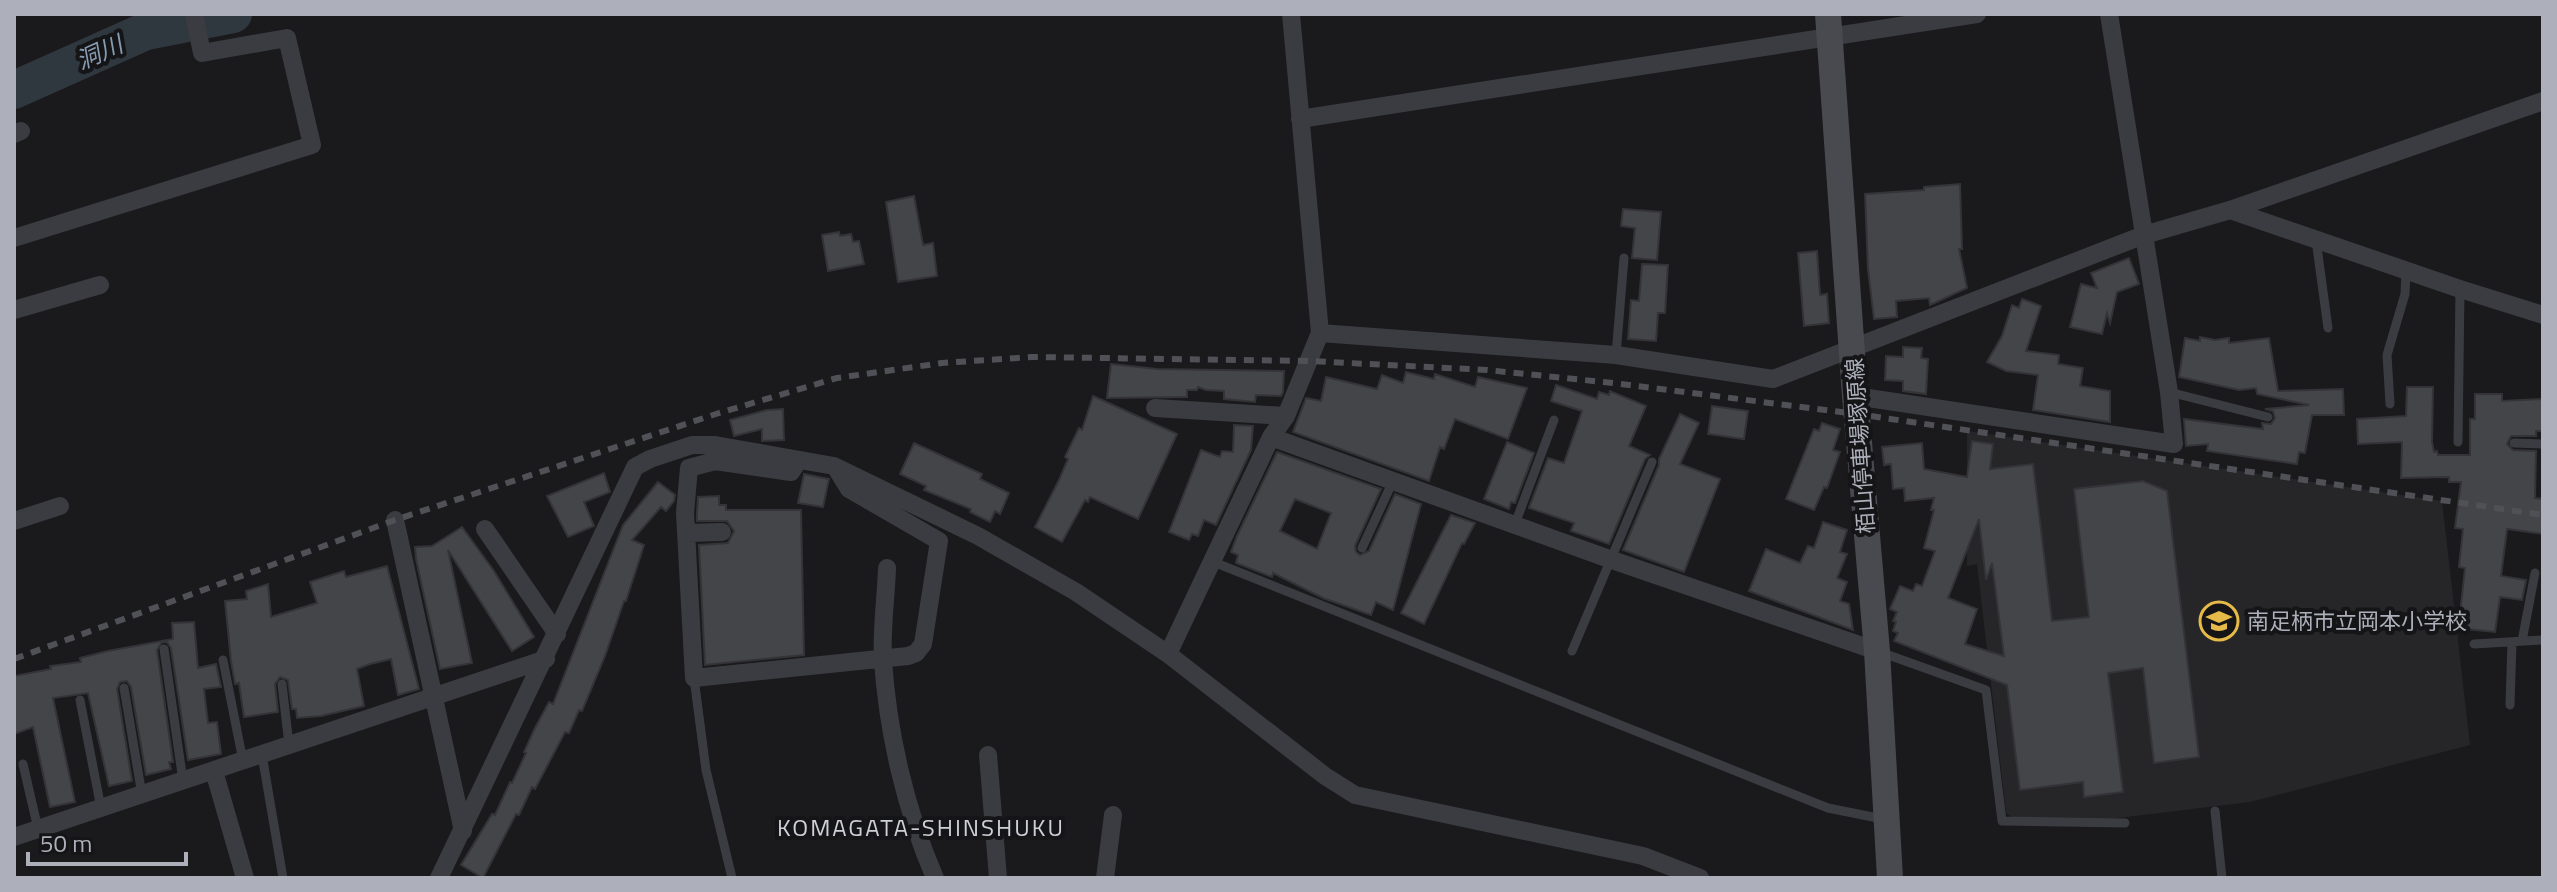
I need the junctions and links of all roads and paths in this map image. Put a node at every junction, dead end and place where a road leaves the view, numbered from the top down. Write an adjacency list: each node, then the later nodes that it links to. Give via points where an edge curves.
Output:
1 (194, 14): 10 (street, via 202,53 287,38 312,145)
2 (1291, 14): 7 (street)
3 (1977, 14): 5 (street)
4 (2109, 14): 9 (street)
5 (1829, 25): 7 (street); 20 (main road, 栢山停車場塚原線)
6 (2543, 101): 8 (street)
7 (1300, 119): 19 (street)
8 (2230, 210): 9 (street); 11 (street)
9 (2144, 235): 20 (street); 22 (street)
10 (14, 238)
11 (2316, 239): 13 (street); 18 (lane)
12 (1624, 258): 21 (lane)
13 (2406, 271): 15 (street); 24 (lane, via 2405,294 2387,355)
14 (100, 285): 16 (street)
15 (2460, 289): 17 (street); 30 (lane)
16 (14, 310)
17 (2543, 315)
18 (2328, 328)
19 (1320, 333): 21 (street); 26 (street)
20 (1853, 349): 21 (street, via 1773,379); 23 (main road, 栢山停車場塚原線)
21 (1616, 355)
22 (2169, 392): 23 (street, via 2174,444); 27 (lane)
23 (1855, 396): 55 (main road, 栢山停車場塚原線)
24 (2390, 404)
25 (1155, 408): 26 (street)
26 (1286, 416): 29 (street)
27 (2268, 417)
28 (1554, 420): 40 (lane)
29 (1271, 437): 36 (street); 46 (street)
30 (2458, 442)
31 (2514, 443): 32 (lane)
32 (2543, 444)
33 (799, 460): 35 (street); 43 (street, via 791,472 715,461 689,468); 49 (street, via 692,445 635,467)
34 (1652, 462): 45 (lane)
35 (834, 466): 56 (street, via 978,536 1076,592); 58 (street, via 849,489 939,541 923,644 908,656)
36 (1393, 481): 40 (street); 44 (lane)
37 (60, 506): 39 (street)
38 (395, 520): 63 (street)
39 (14, 521)
40 (1515, 524): 45 (street)
41 (485, 529): 49 (street)
42 (722, 532): 43 (street)
43 (687, 533): 60 (street)
44 (1362, 548)
45 (1612, 560): 54 (lane); 55 (street)
46 (1211, 561): 56 (street); 77 (lane, via 1828,808)
47 (887, 568): 58 (street)
48 (2535, 573): 51 (lane)
49 (557, 634): 57 (street)
50 (2543, 640): 51 (lane)
51 (2517, 641): 52 (lane); 65 (lane)
52 (2474, 644)
53 (164, 649): 72 (lane)
54 (1572, 651)
55 (1877, 651): 77 (main road, 栢山停車場塚原線); 78 (lane, via 1986,690 2002,821)
56 (1168, 654): 89 (street, via 1355,795 1643,856)
57 (546, 659): 63 (street); 80 (street)
58 (882, 659): 60 (street); 86 (street, via 891,731 920,844)
59 (223, 660): 69 (lane)
60 (694, 678): 85 (lane, via 706,770)
61 (282, 684): 66 (lane)
62 (124, 688): 73 (lane)
63 (433, 695): 66 (street); 80 (street)
64 (80, 700): 74 (lane)
65 (2510, 705)
66 (289, 745): 67 (street)
67 (262, 755): 69 (street); 83 (lane)
68 (988, 755): 87 (street)
69 (243, 761): 71 (street)
70 (23, 764): 79 (lane)
71 (214, 771): 72 (street); 82 (street)
72 (183, 781): 73 (street)
73 (142, 795): 74 (street)
74 (101, 808): 79 (street)
75 (2215, 811): 91 (lane)
76 (1113, 815): 88 (street)
77 (1886, 819): 90 (main road, 栢山停車場塚原線)
78 (2125, 823)
79 (38, 829): 81 (street)
80 (463, 831): 84 (street)
81 (14, 837)
82 (245, 878)
83 (283, 878)
84 (439, 878)
85 (732, 878)
86 (935, 878)
87 (998, 878)
88 (1105, 878)
89 (1700, 878)
90 (1890, 878)
91 (2222, 878)

